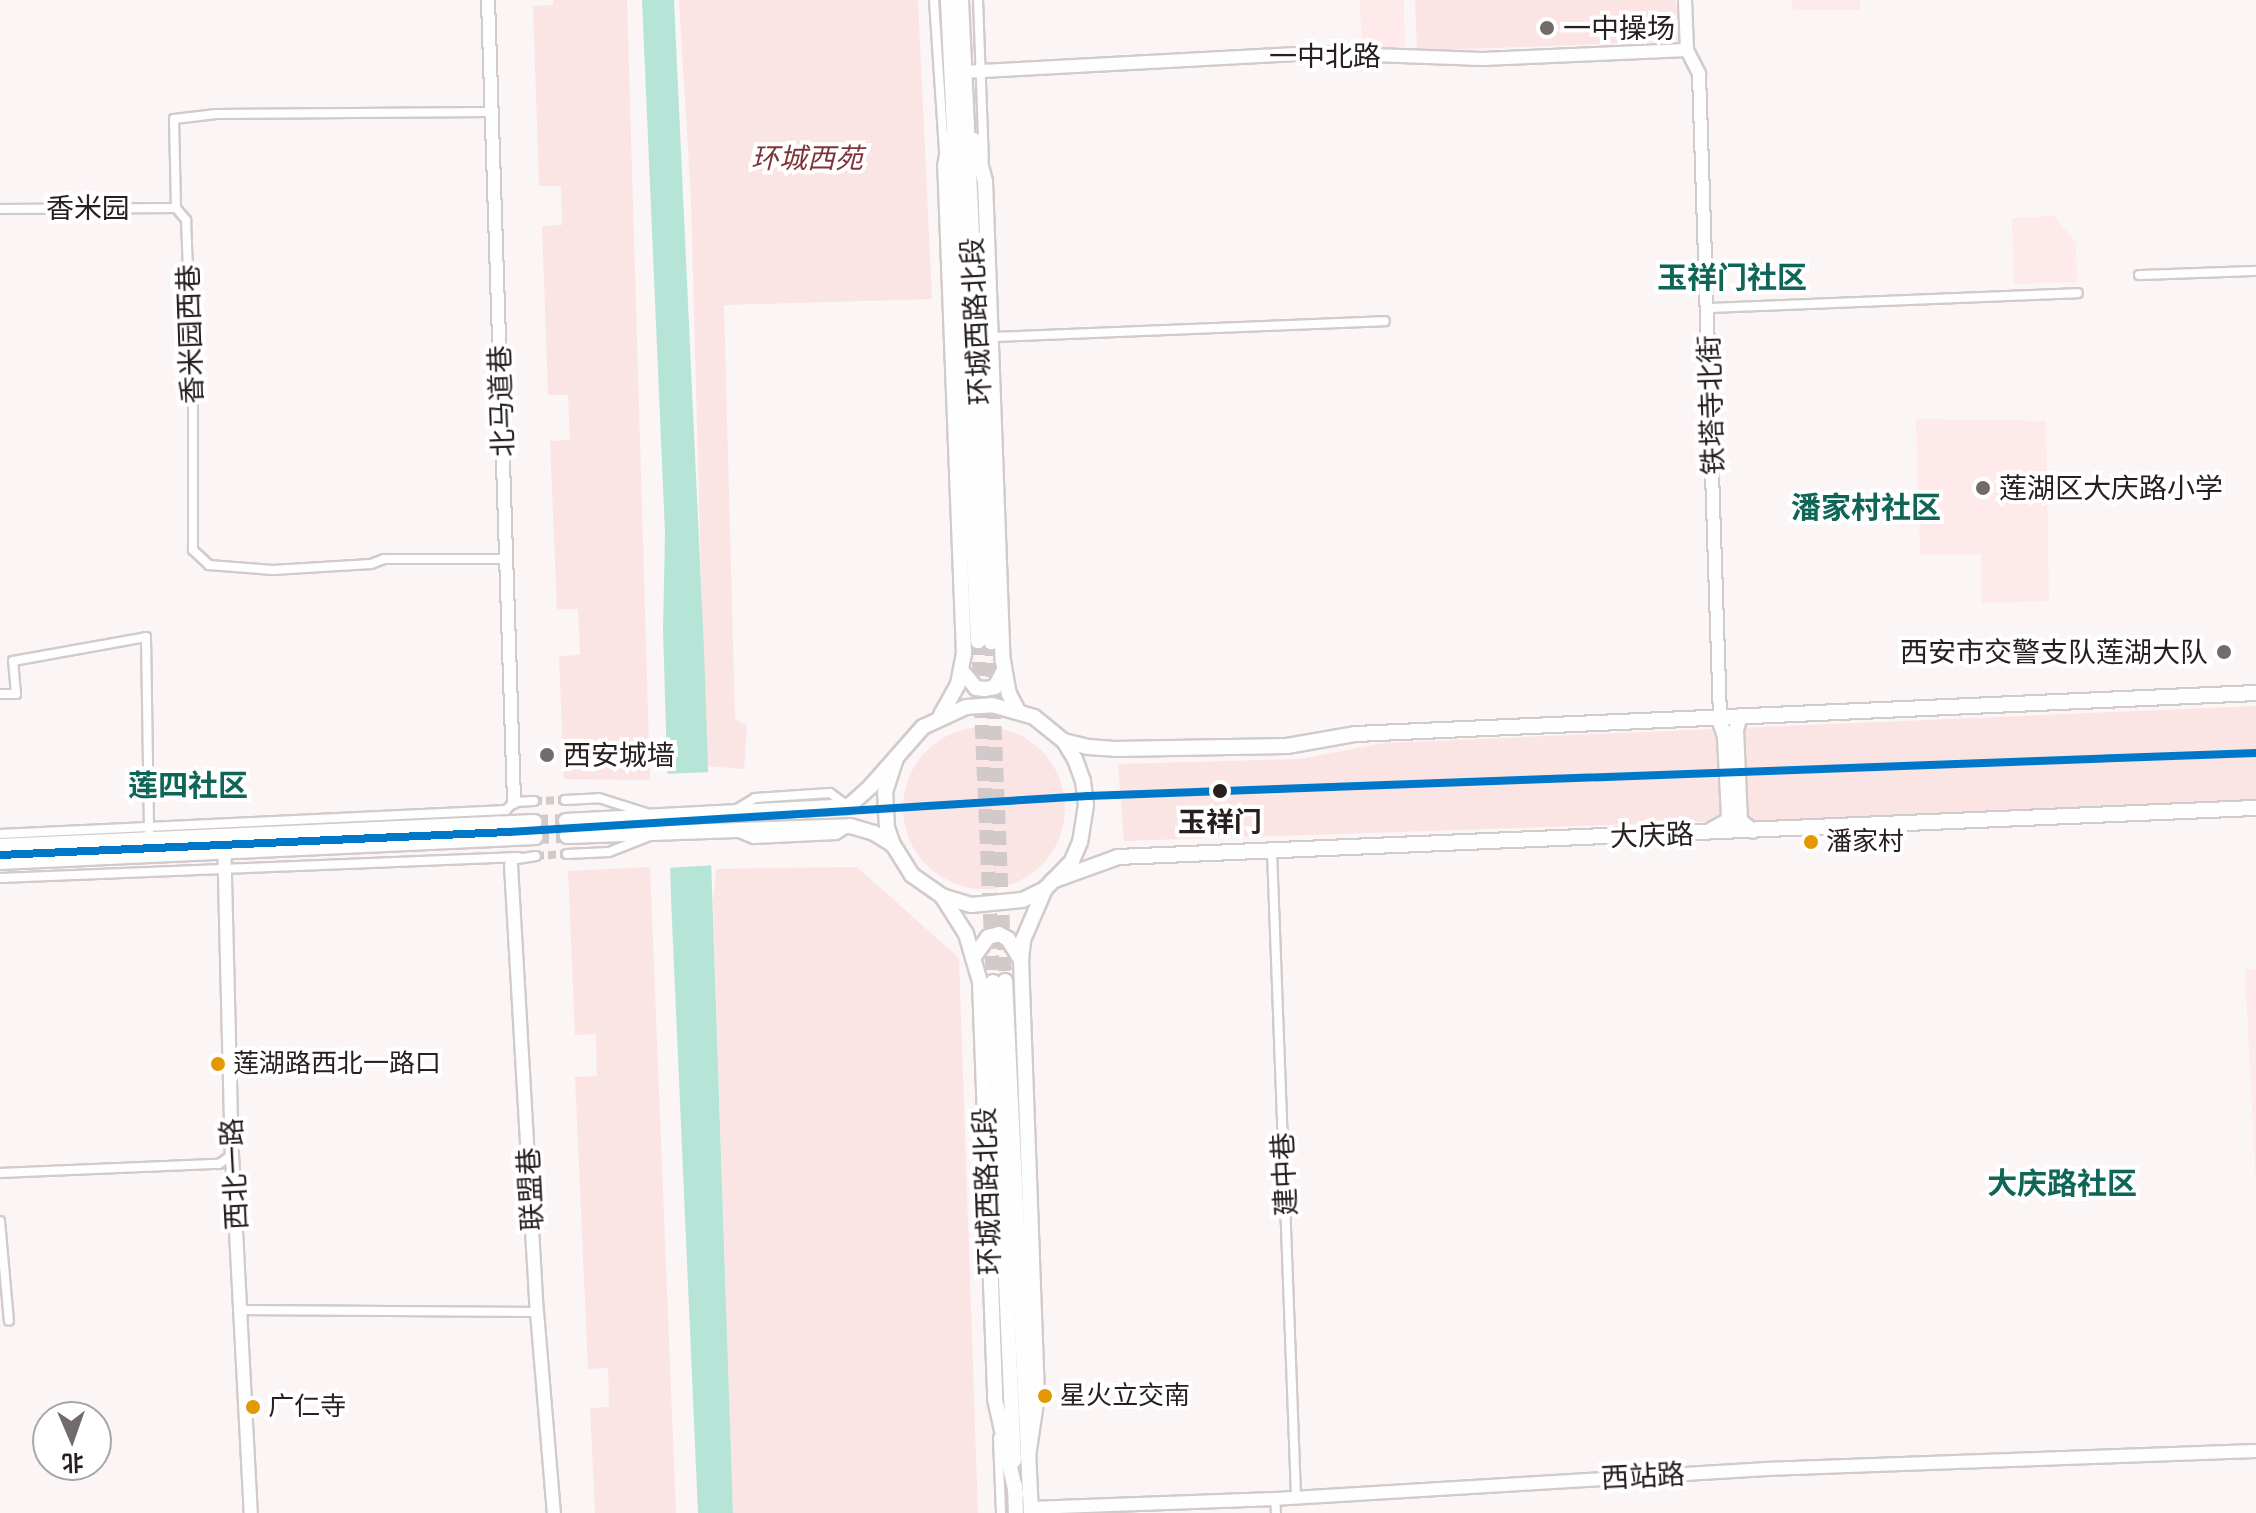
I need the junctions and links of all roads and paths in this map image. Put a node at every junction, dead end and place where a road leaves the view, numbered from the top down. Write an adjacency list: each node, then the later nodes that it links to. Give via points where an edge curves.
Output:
1 (488, 0): 11 (street, 北马道巷)
2 (934, 0): 13 (street)
3 (948, 0): 12 (main road, 环城西路北段)
4 (961, 0): 8 (main road, 环城西路北段)
5 (978, 0): 9 (street)
6 (1685, 0): 7 (street, 铁塔寺北街)
7 (1687, 50): 9 (street, 一中北路, via 1483,59 1319,53); 20 (street, 铁塔寺北街, via 1699,74)
8 (964, 72): 9 (street, 一中北路); 10 (main road, 环城西路北段)
9 (981, 72): 14 (street)
10 (965, 109): 12 (main road, 环城西路北段, via 985,642); 14 (main road)
11 (491, 112): 15 (street, 香米园西巷, via 216,114 174,119); 23 (street, 北马道巷)
12 (954, 121): 13 (main road)
13 (945, 166): 24 (main road)
14 (985, 181): 22 (main road)
15 (176, 208): 16 (street, 香米园); 23 (street, 香米园西巷, via 186,220 193,550 209,565 273,570 384,559)
16 (0, 209)
17 (2256, 271): 18 (street)
18 (2139, 275)
19 (2078, 293): 20 (street)
20 (1708, 308): 31 (street, 铁塔寺北街)
21 (1385, 321): 22 (street)
22 (992, 337): 25 (main road)
23 (506, 559): 36 (street, 北马道巷)
24 (961, 670): 25 (main road, via 976,688 985,689 995,687); 29 (main road)
25 (1004, 670): 28 (main road)
26 (2256, 693): 30 (main road)
27 (0, 694): 46 (street, via 16,694 13,661 146,637)
28 (1018, 711): 29 (main road, via 992,705); 32 (main road)
29 (941, 715): 33 (main road, via 908,741)
30 (1740, 716): 31 (main road); 45 (main road, via 1740,821)
31 (1719, 717): 32 (main road, via 1356,734 1287,746 1115,749); 47 (main road, via 1725,736 1729,816 1718,827)
32 (1064, 741): 60 (main road, via 1083,781 1086,805 1076,851)
33 (896, 759): 37 (main road); 51 (main road, via 885,810)
34 (565, 800): 41 (street, via 599,798)
35 (534, 801): 36 (street)
36 (514, 802): 46 (street, via 506,810)
37 (849, 806): 38 (main road); 40 (street, via 830,793 755,798)
38 (832, 808): 40 (main road); 42 (main road, via 837,816)
39 (2256, 808): 45 (main road, 大庆路)
40 (730, 813): 41 (main road)
41 (654, 816): 49 (main road, via 566,828)
42 (832, 826): 43 (main road); 44 (main road)
43 (850, 826): 44 (street, via 836,835 754,839); 51 (main road)
44 (731, 830): 49 (main road)
45 (1753, 831): 47 (main road, 大庆路)
46 (149, 833): 48 (street); 50 (main road); 52 (main road)
47 (1699, 833): 53 (main road, 大庆路)
48 (0, 834)
49 (655, 834): 54 (street, via 609,852)
50 (224, 836): 56 (street, 西北一路); 56 (main road, via 535,830)
51 (893, 845): 61 (main road, via 912,875)
52 (0, 846)
53 (1272, 851): 60 (main road, 大庆路, via 1118,857); 75 (street, 建中巷)
54 (567, 854)
55 (536, 856): 57 (street)
56 (225, 861): 57 (street); 58 (main road); 59 (street); 64 (street, 西北一路)
57 (515, 861): 69 (street, 联盟巷)
58 (0, 862)
59 (0, 878)
60 (1048, 885): 61 (main road, via 1001,905 971,905); 63 (main road, 环城西路北段, via 1023,940)
61 (942, 896): 62 (main road, 环城西路北段, via 966,934)
62 (973, 958): 63 (main road, via 988,937 999,934); 71 (main road, 环城西路北段, via 980,982)
63 (1021, 960): 73 (main road, 环城西路北段, via 1037,1396)
64 (232, 1155): 65 (street, via 219,1164); 68 (street, 西北一路)
65 (0, 1173)
66 (0, 1221): 67 (street)
67 (0, 1237): 70 (street)
68 (241, 1310): 69 (street); 78 (street, 西北一路)
69 (537, 1312): 79 (street, 联盟巷)
70 (9, 1321)
71 (998, 1421): 74 (main road, 环城西路北段); 80 (street)
72 (2256, 1451): 75 (street, 西站路, via 1751,1470)
73 (1028, 1456): 74 (main road, 环城西路北段, via 999,981); 77 (main road, 环城西路北段)
74 (1016, 1494): 77 (main road, 环城西路北段)
75 (1296, 1497): 76 (street, 西站路)
76 (1275, 1499): 77 (street, 西站路); 81 (street)
77 (1026, 1511)
78 (251, 1513)
79 (554, 1513)
80 (1001, 1513)
81 (1276, 1513)

